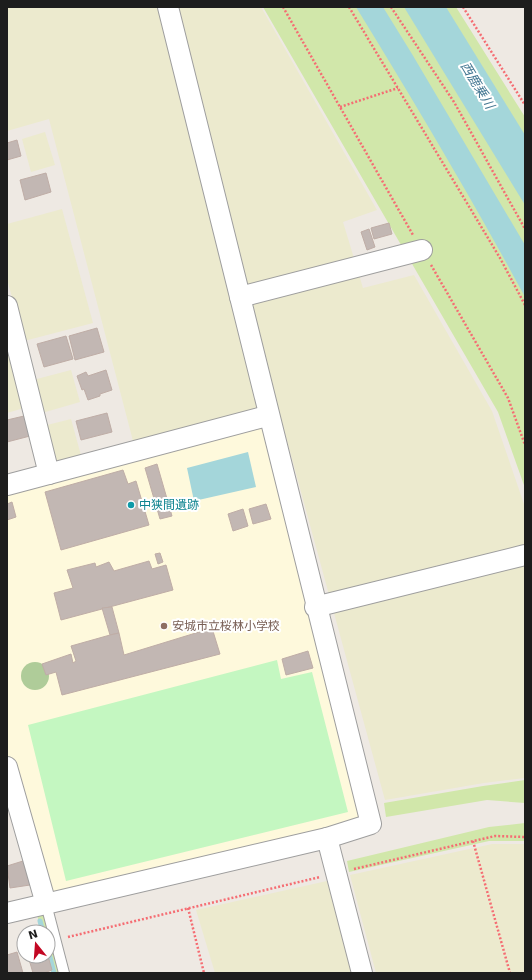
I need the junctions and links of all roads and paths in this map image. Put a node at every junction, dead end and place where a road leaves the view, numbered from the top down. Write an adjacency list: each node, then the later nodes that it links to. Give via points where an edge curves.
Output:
1 (168, 7): 11 (street)
2 (283, 7): 8 (path)
3 (349, 7): 6 (path)
4 (391, 7): 9 (path, via 454,102)
5 (463, 7): 7 (path)
6 (398, 88): 8 (path); 12 (path, via 500,258)
7 (525, 105)
8 (340, 107): 10 (path)
9 (525, 229)
10 (422, 250): 11 (street); 15 (path, via 508,398)
11 (240, 297): 14 (street)
12 (525, 305)
13 (7, 306): 16 (street)
14 (268, 416): 16 (street); 19 (street)
15 (525, 445)
16 (48, 474): 17 (street)
17 (7, 485)
18 (525, 555): 19 (street)
19 (315, 607): 21 (street, via 371,824)
20 (7, 767): 26 (street)
21 (327, 838): 26 (street); 34 (street)
22 (525, 838): 23 (path, via 495,836)
23 (473, 841): 24 (path); 35 (path)
24 (353, 870)
25 (323, 876): 27 (path)
26 (46, 904): 28 (street); 29 (lane)
27 (188, 908): 30 (path); 33 (path)
28 (7, 913)
29 (51, 924)
30 (56, 940)
31 (56, 944): 32 (lane)
32 (64, 973)
33 (204, 973)
34 (362, 973)
35 (510, 973)

